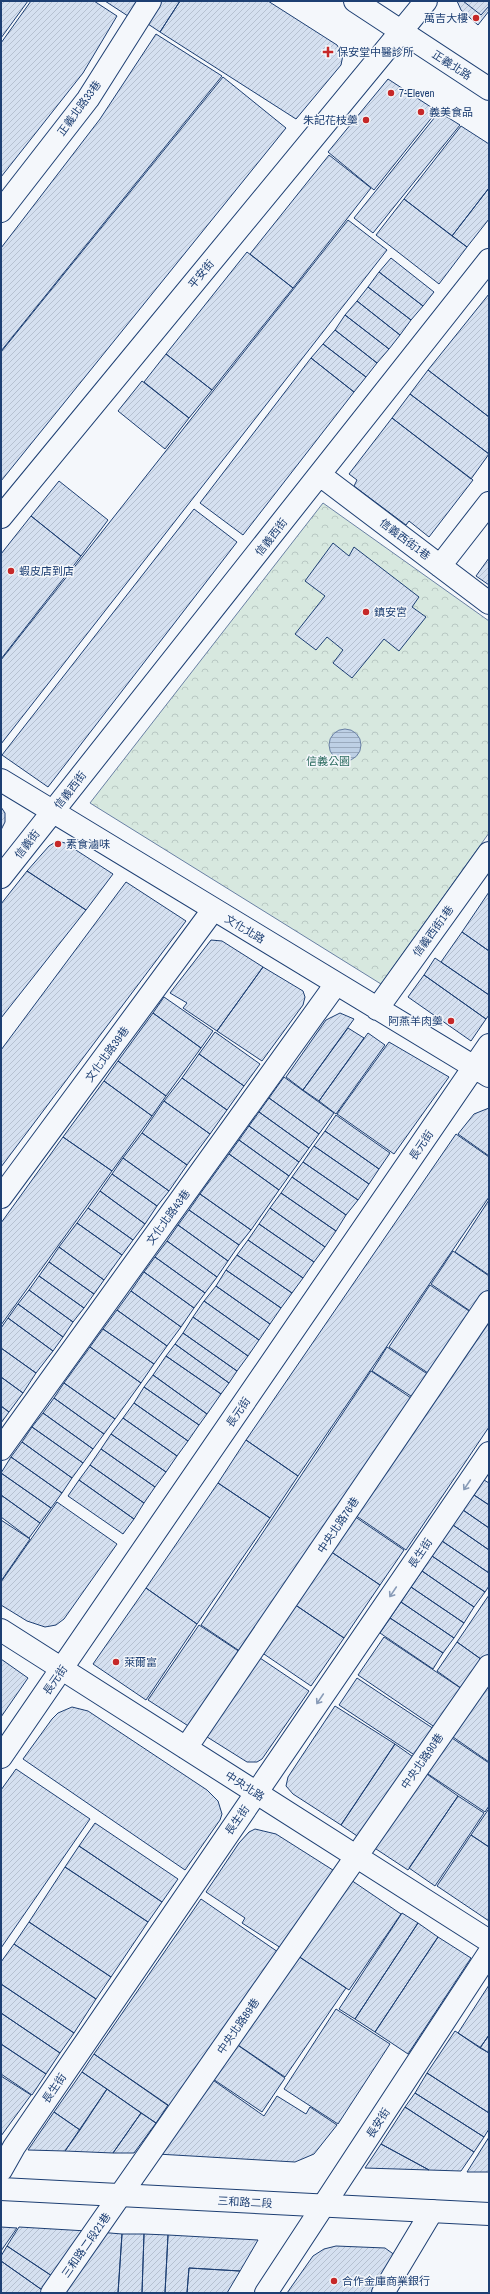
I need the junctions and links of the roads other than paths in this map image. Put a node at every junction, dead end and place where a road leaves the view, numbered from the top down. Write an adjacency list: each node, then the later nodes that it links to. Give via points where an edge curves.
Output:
1 (150, 1): 6 (street, 正義北路33巷, via 88,99)
2 (355, 1): 4 (street, 正義北路)
3 (426, 1): 4 (street, 平安街)
4 (402, 32): 5 (street, 正義北路); 10 (street, 平安街)
5 (489, 89)
6 (1, 211)
7 (489, 260): 8 (street, 信義西街)
8 (320, 475): 11 (street, 信義西街1巷); 14 (street, 信義西街)
9 (489, 504): 11 (street)
10 (1, 517)
11 (440, 566): 12 (street, 信義西街1巷)
12 (489, 603)
13 (1, 780): 14 (street, 文化北路)
14 (52, 812): 16 (street, 信義街); 17 (street, 文化北路)
15 (489, 853): 19 (street, 信義西街1巷)
16 (1, 877)
17 (214, 910): 18 (street, 文化北路); 22 (street, 文化北路39巷)
18 (336, 984): 19 (street, 文化北路); 24 (street, 文化北路43巷)
19 (377, 1008): 21 (street, 文化北路)
20 (489, 1045): 21 (street, 長元街)
21 (481, 1072): 28 (street, 長元街)
22 (1, 1197)
23 (489, 1302): 29 (street, 中央北路76巷)
24 (1, 1449)
25 (489, 1453): 31 (street, 長生街, one-way to 31)
26 (1, 1630): 28 (street, 中央北路)
27 (489, 1666): 32 (street, 中央北路90巷)
28 (62, 1669): 29 (street, 中央北路); 30 (street, 長元街)
29 (186, 1748): 31 (street, 中央北路)
30 (1, 1757)
31 (256, 1793): 32 (street, 中央北路); 35 (street, 長生街, via 14,2147)
32 (356, 1856): 33 (street, 中央北路); 37 (street, 中央北路89巷)
33 (489, 1941)
34 (489, 1953): 38 (street, 長安街)
35 (1, 2170)
36 (1, 2189): 37 (street, 三和路二段)
37 (120, 2196): 38 (street, 三和路二段); 41 (street, 三和路二段21巷)
38 (323, 2206): 39 (street, 三和路二段); 42 (street, 長安街)
39 (432, 2211): 40 (street, 三和路二段); 43 (street)
40 (489, 2214)
41 (52, 2293)
42 (266, 2293)
43 (383, 2293)

